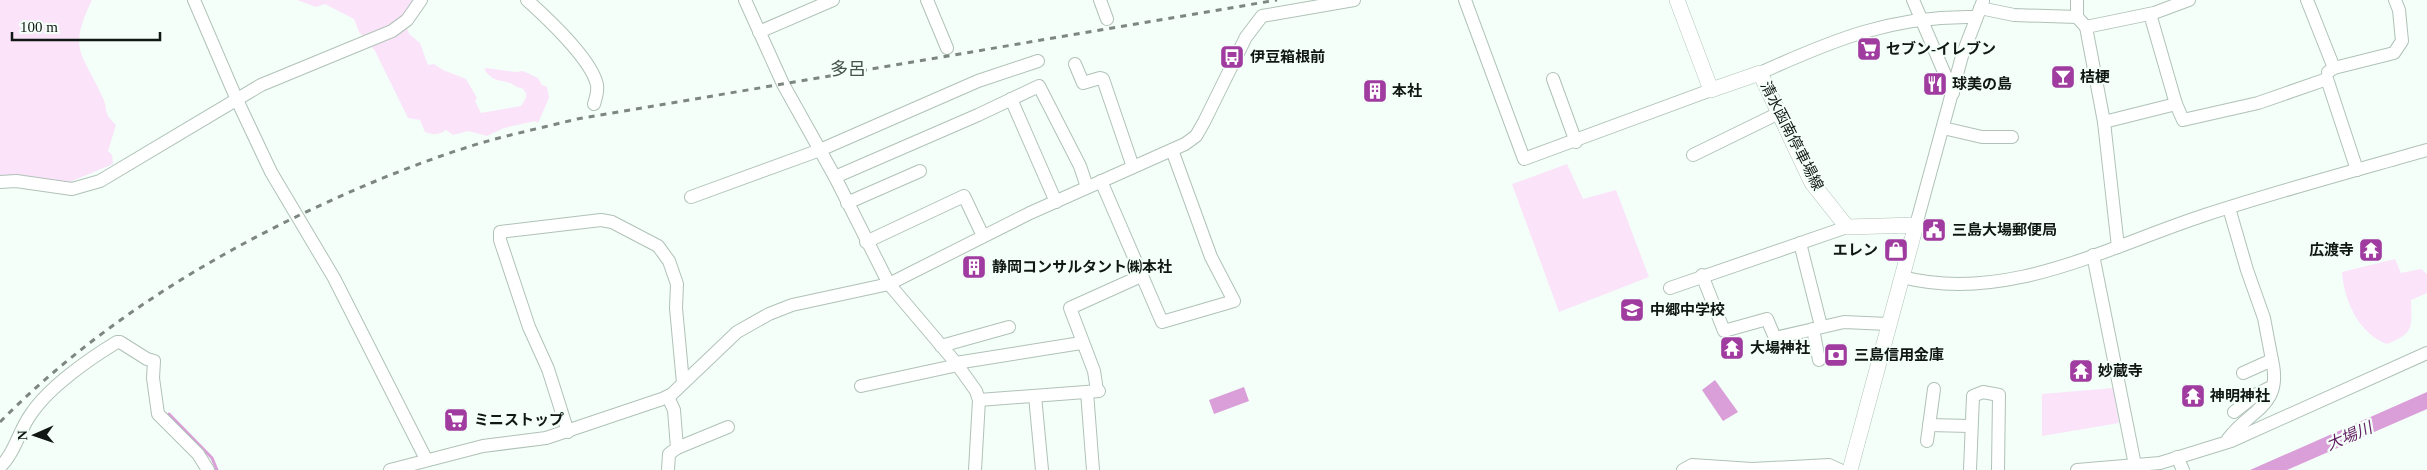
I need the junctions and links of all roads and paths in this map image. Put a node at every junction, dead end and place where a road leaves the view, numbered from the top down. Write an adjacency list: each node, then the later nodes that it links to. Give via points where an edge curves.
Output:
1 (194, 0): 34 (street)
2 (527, 0): 35 (street, via 563,34 592,74 597,88)
3 (745, 0): 23 (street)
4 (833, 0): 23 (street)
5 (927, 0): 24 (street)
6 (1100, 0): 20 (street)
7 (1354, 0): 16 (street)
8 (1465, 0): 41 (street, via 1524,159)
9 (1677, 0): 31 (main road)
10 (1913, 0): 21 (street)
11 (2077, 0): 19 (street)
12 (2186, 0): 18 (street)
13 (2307, 0): 27 (street)
14 (2395, 0): 27 (street, via 2402,41 2394,53)
15 (418, 2): 34 (street, via 407,20 392,31 276,78)
16 (1282, 6): 43 (street, via 1262,16 1246,36 1196,136)
17 (1980, 8): 19 (street, via 2014,15); 21 (street); 32 (street, via 1962,56)
18 (2150, 14): 22 (street); 36 (street)
19 (2077, 17): 22 (street)
20 (1107, 19)
21 (1921, 19): 28 (street, via 1834,40); 32 (street)
22 (2086, 27): 38 (street)
23 (759, 32): 42 (street, via 783,84)
24 (947, 48)
25 (1038, 61): 42 (street, via 978,81)
26 (1075, 64): 46 (street, via 1083,83 1103,80)
27 (2334, 68): 30 (street, via 2329,71)
28 (1760, 72): 31 (main road, 清水函南停車場線); 37 (main road, 清水函南停車場線)
29 (1553, 78): 41 (street)
30 (2327, 79): 36 (street, via 2258,103 2182,120); 47 (street)
31 (1711, 90): 41 (street)
32 (1953, 93): 39 (street)
33 (1011, 99): 49 (street); 52 (street, via 1039,86 1080,166); 54 (street)
34 (237, 100): 51 (street, via 110,176 89,185 66,189 16,181); 95 (street, via 271,172 334,278)
35 (594, 104)
36 (2176, 104): 38 (street)
37 (1779, 113): 45 (street); 58 (main road, 清水函南停車場線, via 1812,183)
38 (2104, 122): 62 (street)
39 (1943, 128): 40 (street, via 1982,136); 57 (street)
40 (2012, 137)
41 (1576, 142)
42 (820, 150): 49 (street); 53 (street)
43 (1172, 150): 46 (street); 65 (street, via 1211,257 1234,301 1162,322)
44 (2427, 150): 47 (street)
45 (1693, 155)
46 (1133, 167): 50 (street)
47 (2357, 170): 56 (street)
48 (920, 171): 55 (street)
49 (835, 177): 55 (street)
50 (1101, 181): 52 (street); 65 (street)
51 (0, 182)
52 (1087, 187): 54 (street)
53 (691, 197)
54 (1056, 202): 59 (street)
55 (847, 203): 60 (street)
56 (2228, 208): 62 (street); 76 (street, via 2264,318)
57 (1916, 225): 58 (main road); 66 (main road)
58 (1847, 227): 61 (street)
59 (983, 236): 60 (street, via 964,196); 67 (street)
60 (866, 242): 67 (street)
61 (1800, 243): 64 (street); 71 (street)
62 (2118, 247): 63 (street)
63 (2093, 255): 66 (street, via 2045,272 1968,286 1934,284); 97 (street)
64 (1702, 275): 68 (street); 71 (street, via 1724,331 1767,319 1775,338)
65 (1141, 276): 72 (street, via 1070,308)
66 (1902, 276): 69 (main road)
67 (889, 284): 73 (street); 79 (street, via 792,305 769,314 737,332)
68 (1670, 288)
69 (1888, 324): 71 (street, via 1844,322); 107 (main road)
70 (1010, 327): 73 (street)
71 (1817, 328): 75 (street)
72 (1082, 343): 77 (street); 83 (street, via 1094,371)
73 (941, 346): 77 (street)
74 (2427, 353): 93 (street)
75 (1819, 360)
76 (2272, 360): 78 (street); 81 (street, via 2276,378)
77 (957, 364): 80 (street); 86 (street)
78 (2243, 373)
79 (683, 383): 85 (street); 91 (street, via 676,279 658,246 612,222 601,220 500,232 523,310 548,369)
80 (861, 386)
81 (2273, 386): 87 (street); 93 (street, via 2257,412)
82 (1934, 388): 88 (street)
83 (1094, 391): 84 (street); 104 (street)
84 (1036, 396): 86 (street); 103 (street)
85 (668, 397): 91 (street); 94 (street, via 674,410)
86 (980, 400): 102 (street)
87 (2234, 412)
88 (1929, 425): 89 (street); 92 (street)
89 (1970, 426): 108 (street); 109 (street, via 1974,394 1998,393)
90 (728, 427): 94 (street)
91 (568, 432): 95 (street)
92 (1927, 441)
93 (2226, 442): 96 (street)
94 (677, 448): 101 (street, via 669,454)
95 (426, 459): 100 (street)
96 (2180, 463): 97 (street)
97 (2135, 465): 110 (street)
98 (0, 467): 99 (street, via 37,406 91,360 120,342 154,361 153,386 158,414 198,454)
99 (208, 470)
100 (390, 470)
101 (668, 470)
102 (975, 470)
103 (1042, 470)
104 (1093, 470)
105 (1683, 470): 106 (street, via 1692,465 1752,469 1829,465)
106 (1840, 470)
107 (1850, 470)
108 (1970, 470)
109 (1998, 470)
110 (2077, 470)

